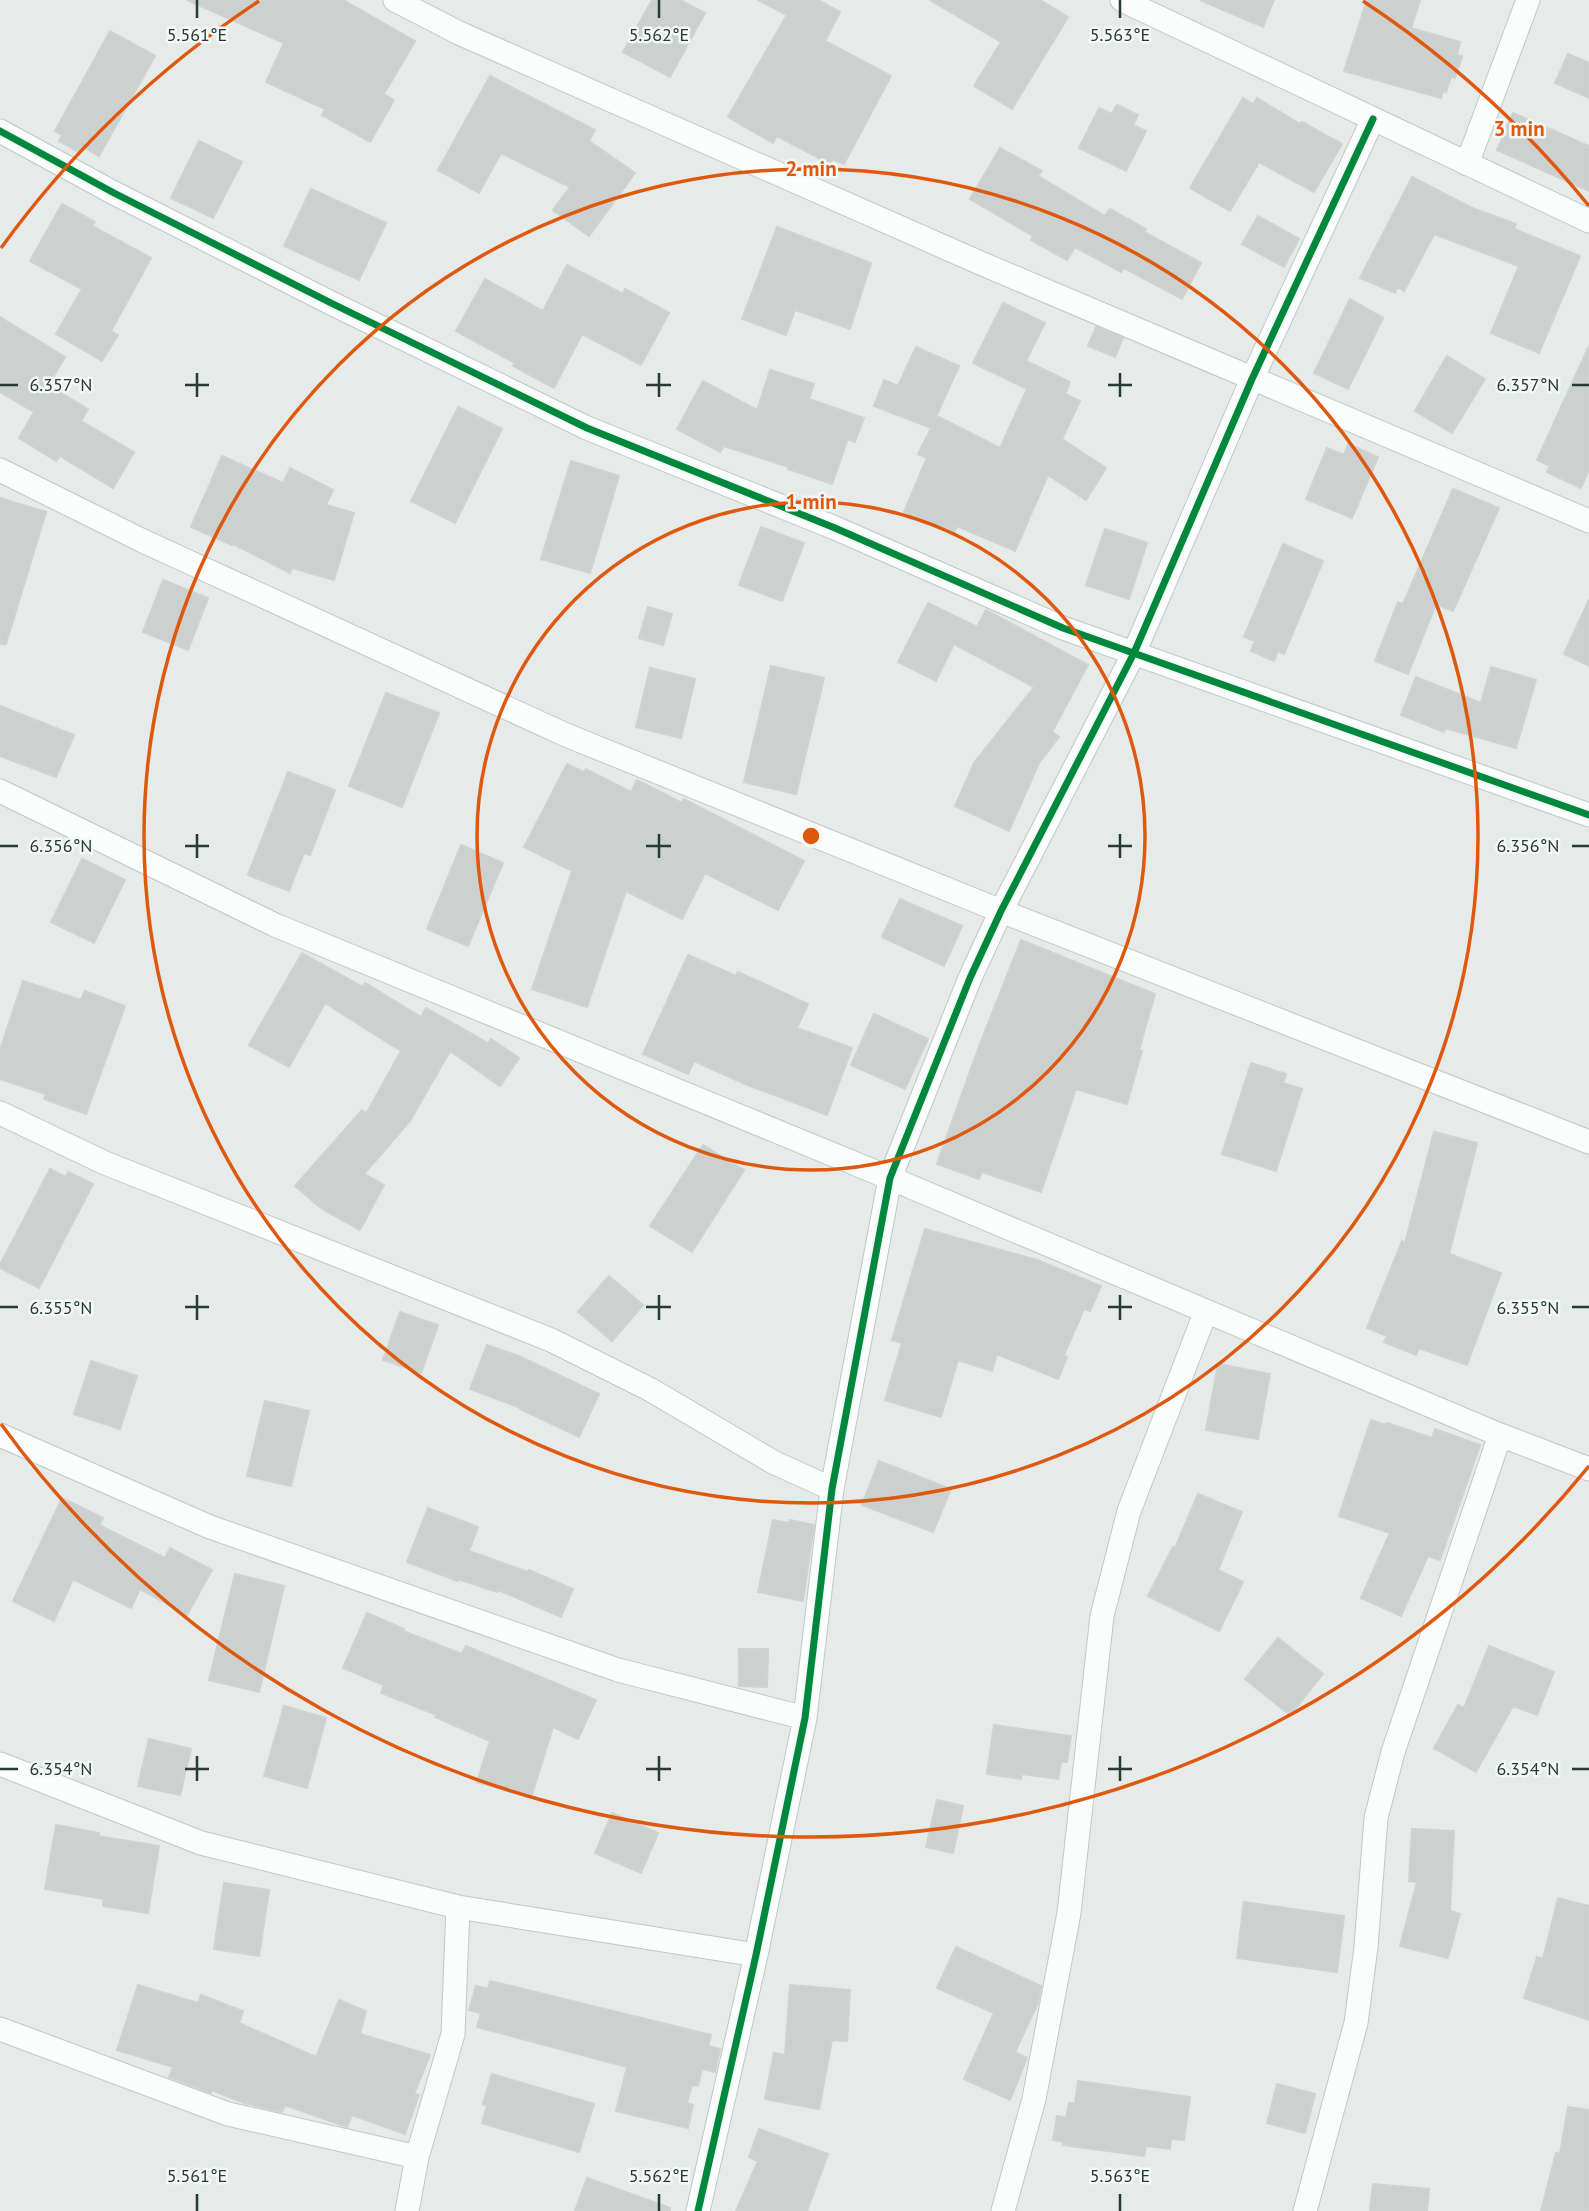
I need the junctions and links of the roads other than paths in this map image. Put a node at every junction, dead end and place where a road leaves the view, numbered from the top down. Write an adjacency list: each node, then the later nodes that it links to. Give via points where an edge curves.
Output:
1 (395, 0): 8 (street, via 459,33)
2 (1122, 0): 4 (street)
3 (1528, 0): 6 (street)
4 (1373, 119): 6 (street); 8 (street)
5 (0, 131): 11 (street, via 319,297 587,428 835,528 1063,628)
6 (1467, 164): 7 (street)
7 (1589, 221)
8 (1252, 379): 10 (street); 11 (street)
9 (0, 470): 14 (street, via 143,541 566,735)
10 (1589, 521)
11 (1134, 653): 13 (street); 14 (street)
12 (0, 791): 17 (street, via 275,925)
13 (1589, 815)
14 (1001, 911): 16 (street); 17 (street)
15 (0, 1113): 22 (street, via 105,1163 551,1340 651,1390 773,1462)
16 (1589, 1142)
17 (890, 1178): 18 (street); 22 (street)
18 (1206, 1311): 19 (street); 31 (street, via 1129,1511 1102,1615 1069,1913 1034,2099)
19 (1500, 1435): 21 (street); 32 (street, via 1393,1752 1376,1818 1356,2023)
20 (0, 1436): 23 (street, via 223,1532 618,1670)
21 (1589, 1469)
22 (832, 1489): 23 (street)
23 (805, 1718): 26 (street)
24 (0, 1764): 25 (street, via 201,1843)
25 (458, 1907): 26 (street); 28 (street, via 453,2034)
26 (756, 1955): 30 (street)
27 (0, 2029): 28 (street, via 228,2114)
28 (417, 2157): 29 (street)
29 (407, 2211)
30 (698, 2211)
31 (1003, 2211)
32 (1305, 2211)

